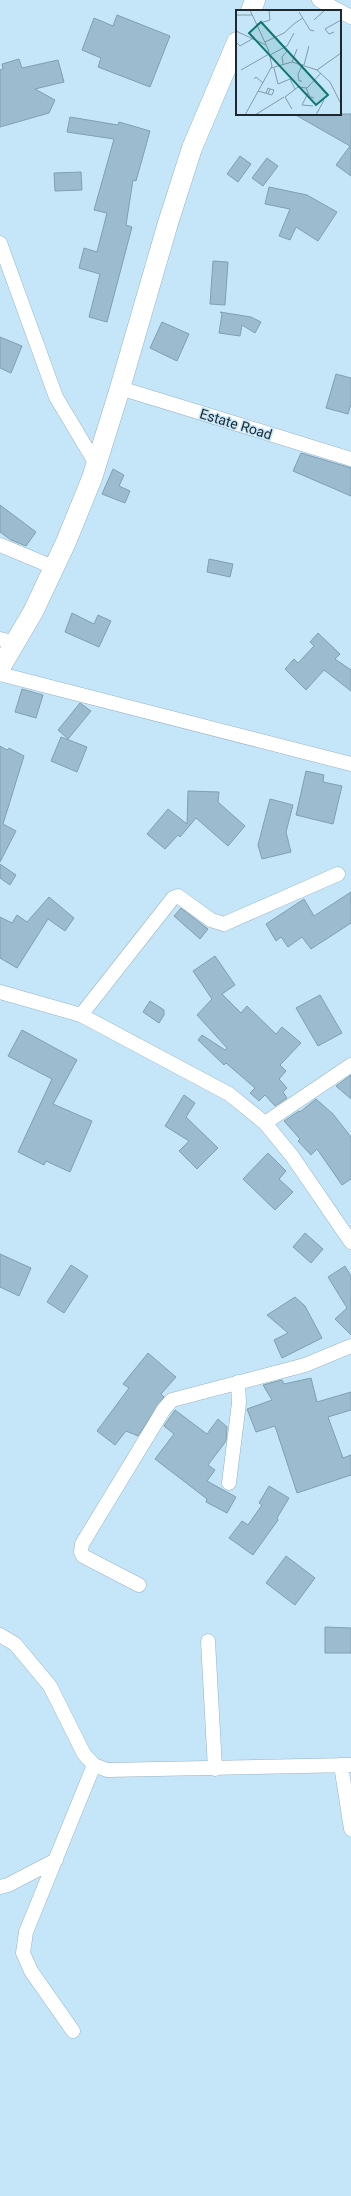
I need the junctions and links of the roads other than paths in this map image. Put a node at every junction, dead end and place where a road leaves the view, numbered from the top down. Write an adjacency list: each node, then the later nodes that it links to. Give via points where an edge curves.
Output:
1 (255, 0): 3 (street)
2 (319, 0): 4 (street)
3 (251, 10)
4 (339, 10)
5 (341, 11): 6 (street)
6 (351, 16)
7 (236, 44): 9 (street, via 192,148)
8 (0, 243): 11 (street, via 56,397)
9 (120, 388): 10 (street, Estate Road); 11 (street)
10 (351, 459)
11 (96, 464): 13 (street, via 66,542)
12 (0, 545): 13 (street)
13 (53, 567): 14 (street)
14 (8, 641): 15 (street)
15 (0, 668)
16 (0, 674): 17 (street)
17 (351, 764)
18 (338, 874): 20 (street, via 224,924 212,920 178,896 173,898)
19 (0, 992): 20 (street)
20 (80, 1015): 22 (street, via 170,1064 202,1078 229,1094)
21 (351, 1064): 22 (street)
22 (265, 1124): 23 (street, via 292,1156)
23 (351, 1242)
24 (351, 1346): 25 (street, via 305,1365)
25 (238, 1382): 26 (street, via 240,1403); 27 (street, via 172,1400 164,1409 82,1544 80,1552 84,1556)
26 (229, 1483)
27 (139, 1585)
28 (0, 1635): 31 (street, via 15,1644 50,1686 84,1754)
29 (208, 1641): 32 (street)
30 (346, 1765): 32 (street); 33 (street)
31 (94, 1766): 32 (street, via 120,1771); 34 (street)
32 (215, 1769)
33 (351, 1829)
34 (56, 1860): 35 (street); 36 (street, via 26,1932 23,1953 31,1972)
35 (0, 1887)
36 (73, 2031)

